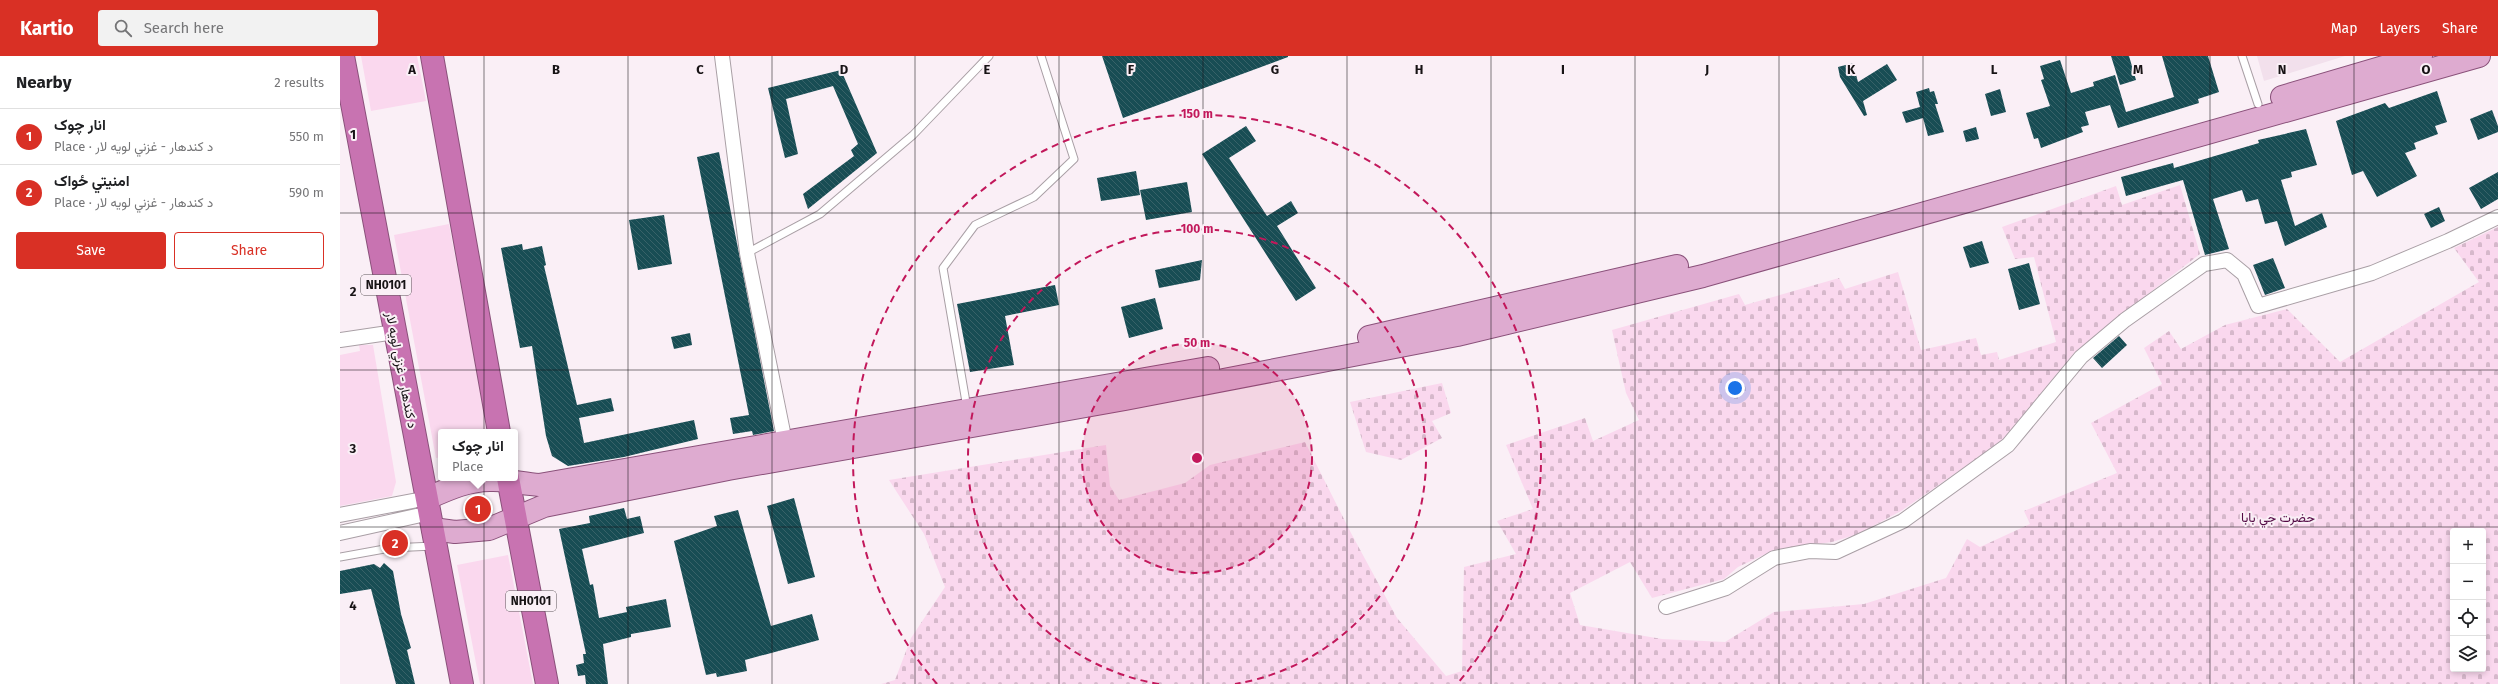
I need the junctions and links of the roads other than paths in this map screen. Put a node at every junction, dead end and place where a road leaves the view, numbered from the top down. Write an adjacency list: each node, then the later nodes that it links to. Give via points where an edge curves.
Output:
1 (343, 56): 12 (highway, د کندهار - غزني لويه لار / NH0101)
2 (432, 56): 15 (highway)
3 (722, 56): 11 (street)
4 (989, 56): 11 (lane, via 914,135 820,214)
5 (1041, 56): 14 (lane, via 1074,159 1034,197 975,225 943,268)
6 (2242, 56): 9 (lane)
7 (2421, 56): 9 (main road)
8 (2479, 56): 9 (main road)
9 (2248, 112): 14 (main road, via 1703,276 1463,325 1125,399)
10 (2498, 217): 26 (street, via 2372,273 2258,306 2244,274 2227,260 2204,264 2125,320 2081,357 2008,445 1903,521 1836,552 1810,551 1774,558 1726,588)
11 (747, 252): 16 (street)
12 (395, 332): 13 (street); 23 (highway, د کندهار - غزني لويه لار / NH0101)
13 (340, 340)
14 (969, 418): 16 (main road); 17 (main road)
15 (498, 429)
16 (784, 442): 17 (main road)
17 (727, 461): 20 (main road, via 539,486); 22 (main road, via 544,506)
18 (492, 481): 23 (main road, via 446,490)
19 (508, 481): 22 (highway, NH0101)
20 (513, 481)
21 (340, 515): 23 (street)
22 (516, 518): 23 (main road, via 489,529 472,532); 28 (highway, NH0101)
23 (432, 522): 24 (street); 25 (lane, via 390,548); 27 (highway, د کندهار - غزني لويه لار / NH0101)
24 (340, 533)
25 (340, 557)
26 (1666, 607)
27 (462, 684)
28 (547, 684)

